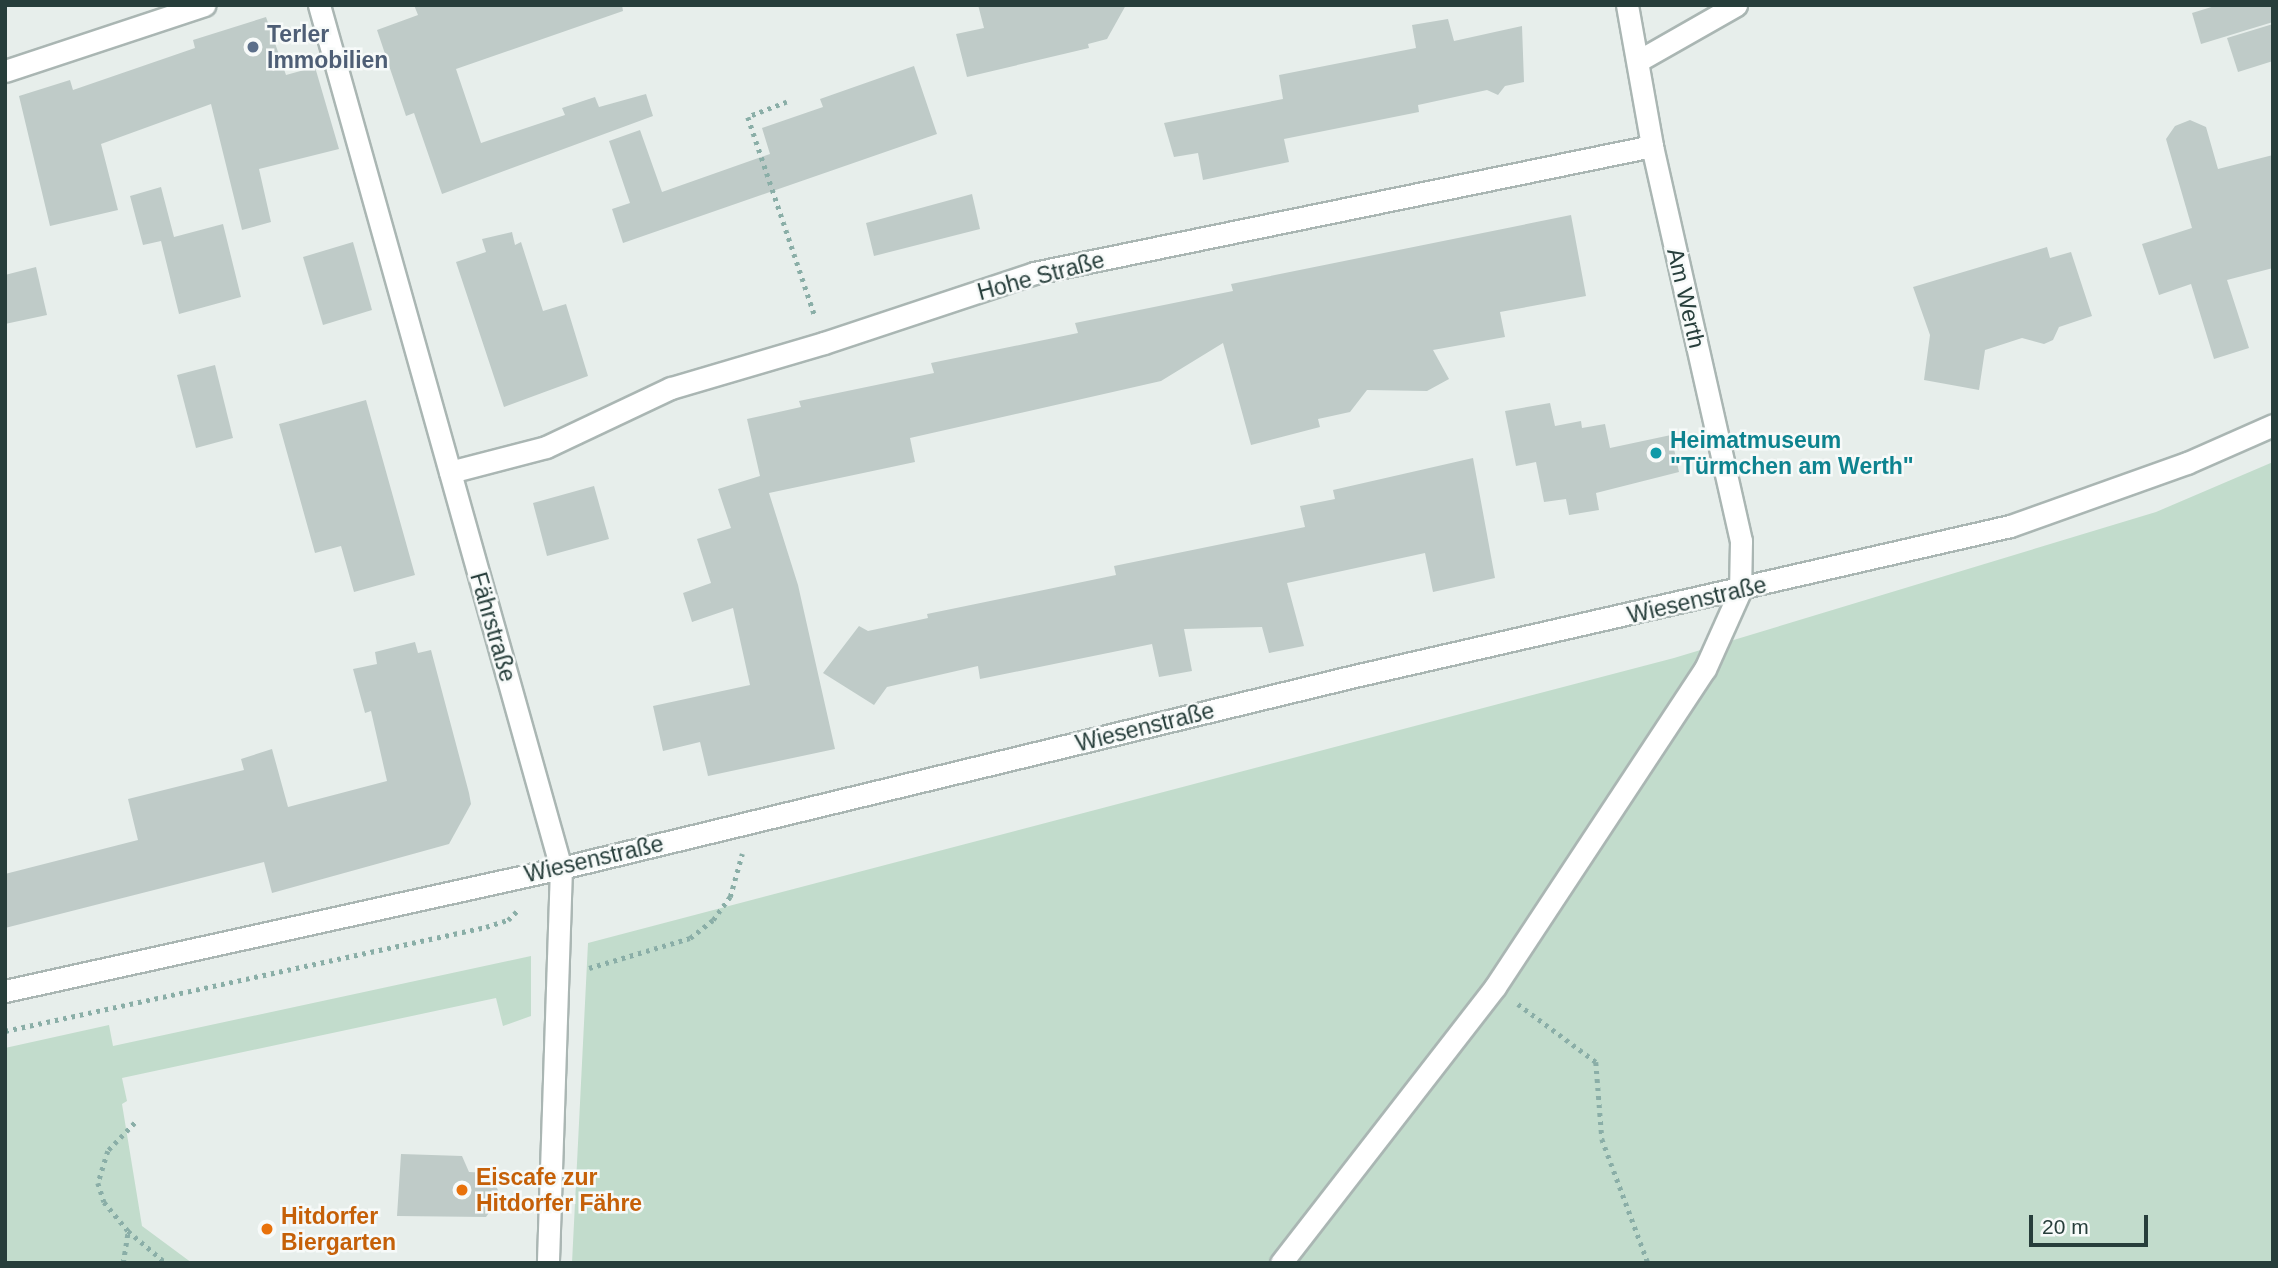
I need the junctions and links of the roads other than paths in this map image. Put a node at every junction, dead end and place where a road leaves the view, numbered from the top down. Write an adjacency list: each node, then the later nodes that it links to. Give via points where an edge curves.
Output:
1 (204, 5): 6 (street)
2 (319, 5): 9 (street, Fährstraße)
3 (1627, 5): 5 (street, Am Werth)
4 (1736, 5): 5 (street)
5 (1638, 61): 7 (street, Am Werth)
6 (5, 71)
7 (1652, 146): 9 (street, Hohe Straße, via 1034,273 671,388 546,447); 10 (street, Am Werth, via 1741,541)
8 (2273, 425): 10 (street, Wiesenstraße, via 2188,463 2010,526)
9 (450, 472): 11 (street, Fährstraße)
10 (1740, 591): 11 (street, Wiesenstraße, via 1359,675); 14 (street, via 1705,669 1495,987)
11 (561, 868): 12 (street, Wiesenstraße); 13 (street, Fährstraße)
12 (5, 991)
13 (548, 1263)
14 (1281, 1263)

